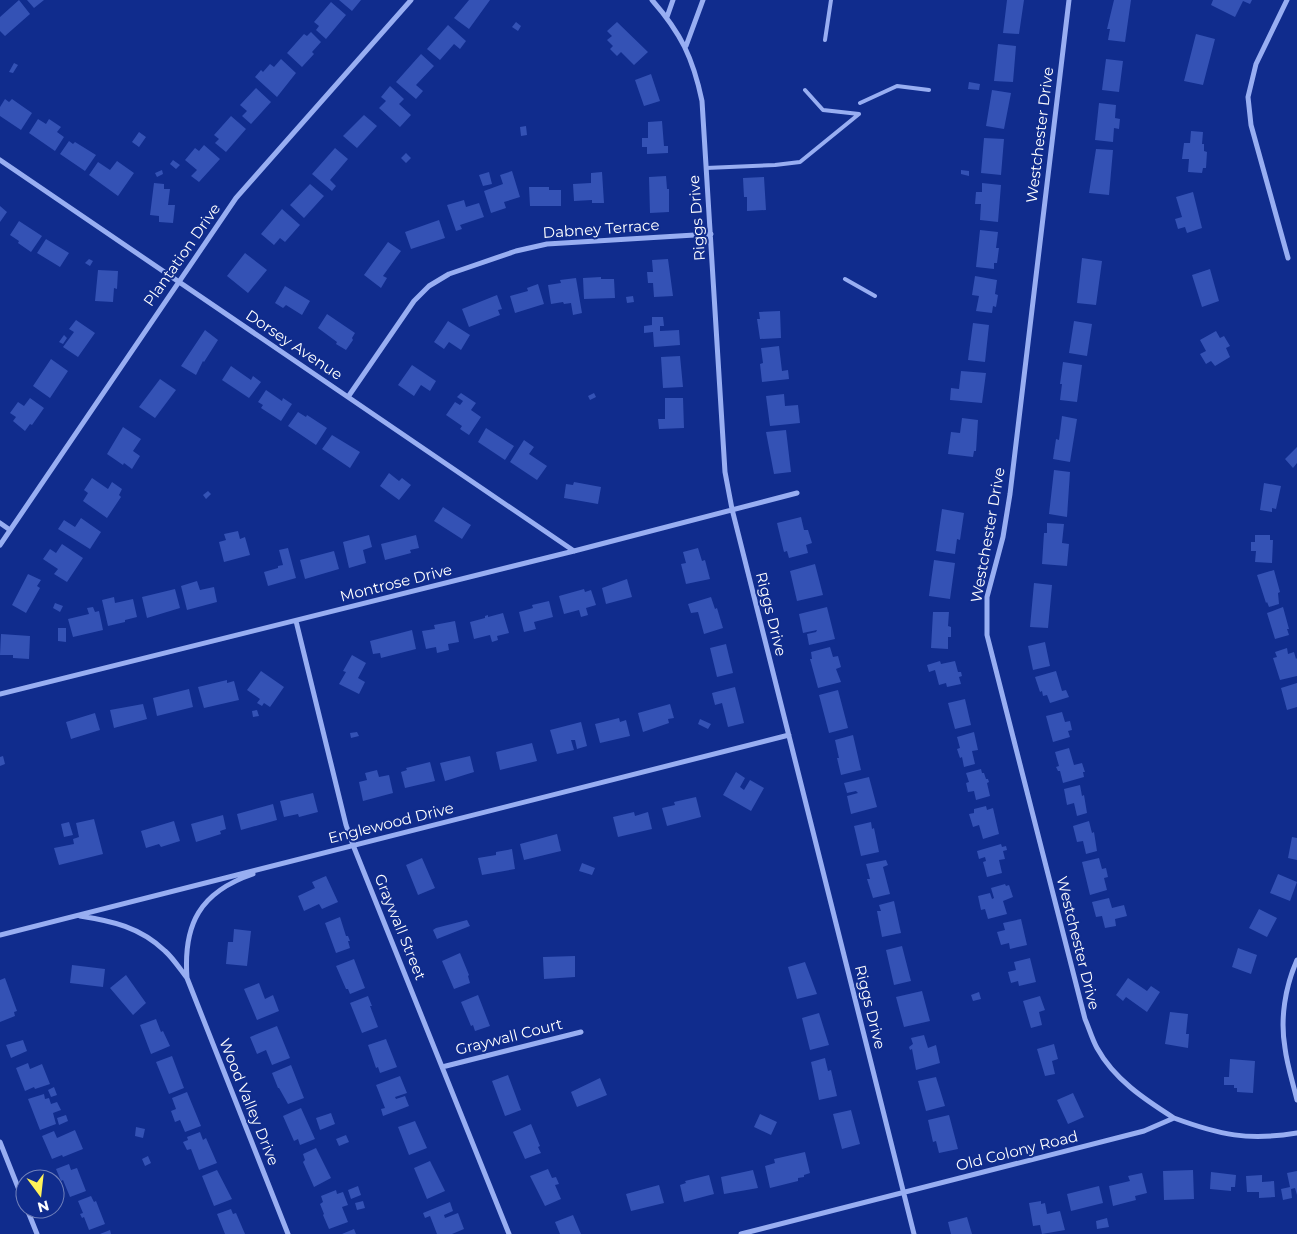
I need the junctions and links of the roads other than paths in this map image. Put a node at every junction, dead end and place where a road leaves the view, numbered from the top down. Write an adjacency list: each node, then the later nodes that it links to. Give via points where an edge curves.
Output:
1 (412, 0): 19 (street, Plantation Drive, via 236,198)
2 (652, 0): 8 (street, Riggs Drive)
3 (673, 0): 8 (street)
4 (703, 0): 10 (street)
5 (831, 0): 9 (lane)
6 (1069, 0): 40 (street, Westchester Drive, via 1010,494 1003,537 987,597 987,635 1085,1019 1097,1048 1116,1074 1142,1098)
7 (1287, 0): 17 (street, via 1256,64 1248,97 1251,125)
8 (667, 17): 10 (street, Riggs Drive)
9 (825, 40)
10 (686, 46): 15 (street, Riggs Drive, via 702,101)
11 (805, 90): 15 (lane, via 823,110 859,114 800,162)
12 (929, 90): 13 (lane, via 897,86)
13 (860, 103)
14 (0, 160): 19 (street, Dorsey Avenue)
15 (706, 168): 16 (street, Riggs Drive)
16 (711, 234): 21 (street, Dabney Terrace, via 547,244 449,274 429,286 414,301); 23 (street, Riggs Drive, via 725,472)
17 (1288, 258)
18 (845, 279): 20 (lane)
19 (178, 281): 21 (street, Dorsey Avenue); 25 (street, Plantation Drive)
20 (875, 296)
21 (348, 397): 27 (street, Dorsey Avenue)
22 (797, 493): 23 (street, Montrose Drive)
23 (732, 509): 27 (street, Montrose Drive); 30 (street, Riggs Drive)
24 (0, 523): 25 (street)
25 (10, 530): 26 (street, Plantation Drive)
26 (0, 545)
27 (574, 551): 28 (street, Montrose Drive)
28 (296, 621): 29 (street, Montrose Drive); 31 (street, Graywall Street)
29 (0, 694)
30 (789, 735): 31 (street, Englewood Drive); 44 (street, Riggs Drive)
31 (353, 845): 32 (street, Englewood Drive); 38 (street, Graywall Street)
32 (288, 862): 33 (street, Englewood Drive); 36 (street, Wood Valley Drive, via 236,880 207,901 188,935)
33 (76, 916): 34 (street, Englewood Drive); 36 (street, Wood Valley Drive, via 113,921 141,932 165,951)
34 (0, 935)
35 (1297, 960): 39 (street, via 1286,995 1283,1021 1284,1047)
36 (187, 978): 47 (street, Wood Valley Drive)
37 (581, 1032): 38 (street, Graywall Court)
38 (442, 1067): 48 (street, Graywall Street)
39 (1297, 1100)
40 (1174, 1118): 41 (street, via 1207,1130 1240,1136 1272,1137); 44 (street, Old Colony Road, via 1144,1131)
41 (1297, 1133)
42 (0, 1142): 43 (street)
43 (15, 1180)
44 (904, 1193): 49 (street, Old Colony Road); 50 (street, Riggs Drive)
45 (31, 1219): 46 (street)
46 (37, 1234)
47 (288, 1234)
48 (509, 1234)
49 (741, 1234)
50 (914, 1234)

